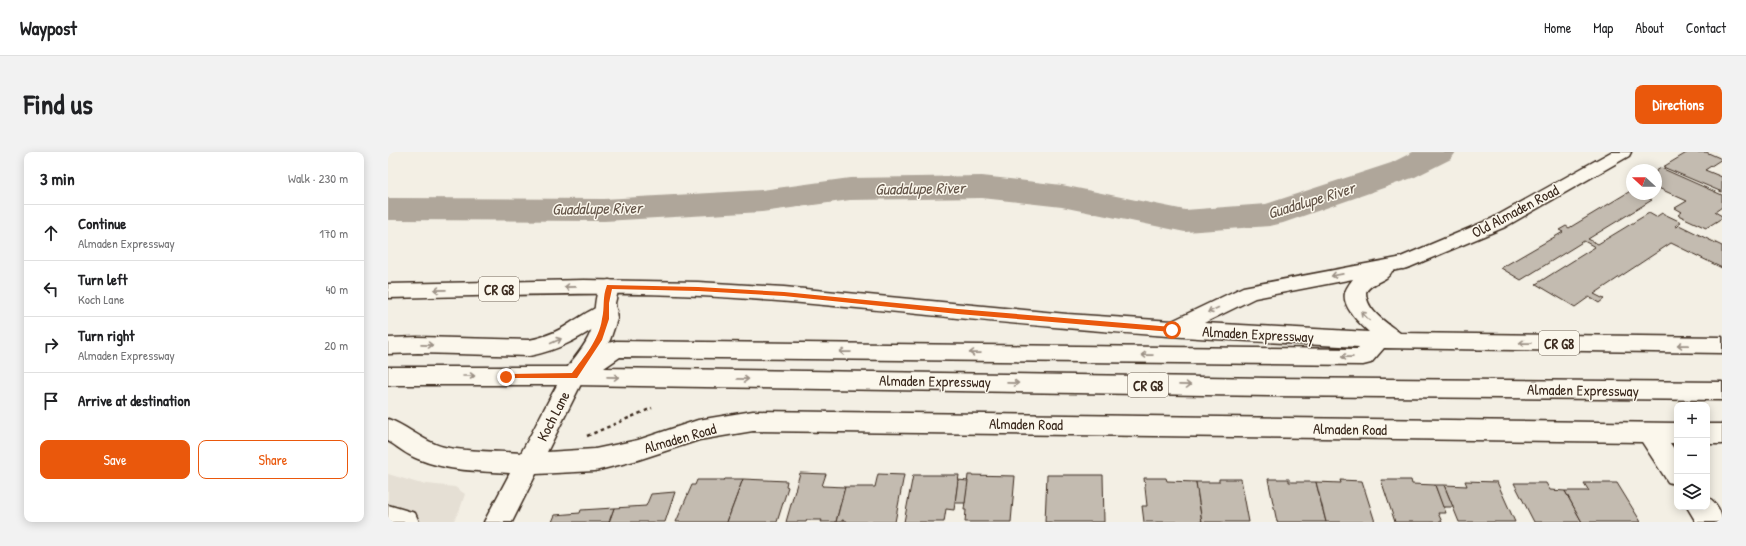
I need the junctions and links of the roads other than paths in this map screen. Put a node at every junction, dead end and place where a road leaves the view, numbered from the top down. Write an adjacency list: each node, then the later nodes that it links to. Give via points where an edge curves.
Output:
1 (1623, 152): 2 (main road, Old Almaden Road, via 1498,222)
2 (1403, 263): 6 (main road, one-way to 6, via 1250,292); 7 (main road, one-way to 2, via 1359,310 1355,299 1356,293 1359,285 1367,279)
3 (609, 287): 4 (main road, Almaden Expressway / CR G8, one-way to 4); 5 (main road, Koch Lane); 6 (main road, Almaden Expressway / CR G8, via 784,294)
4 (388, 291)
5 (606, 311): 9 (main road, one-way to 5, via 545,346 558,341); 11 (main road, Koch Lane, via 599,340)
6 (1172, 330): 7 (main road, Almaden Expressway / CR G8)
7 (1387, 340): 8 (main road, Almaden Expressway / CR G8, one-way to 7); 11 (main road, one-way to 11, via 1363,357 616,349)
8 (1722, 345)
9 (388, 346)
10 (388, 376): 11 (main road, Almaden Expressway / CR G8, one-way to 11)
11 (574, 376): 12 (main road, Almaden Expressway / CR G8, one-way to 12); 18 (main road, Koch Lane)
12 (1722, 391)
13 (388, 429): 18 (main road, Almaden Road, via 436,455)
14 (1649, 433): 15 (main road, Almaden Road); 18 (main road, Almaden Road, via 753,421 698,430 638,450 595,460); 19 (main road)
15 (1674, 433)
16 (1710, 434): 17 (main road)
17 (1722, 434)
18 (528, 464): 23 (main road, Koch Lane)
19 (1674, 470)
20 (1703, 510): 24 (main road)
21 (388, 517): 22 (main road)
22 (404, 522)
23 (498, 522)
24 (1712, 522)

